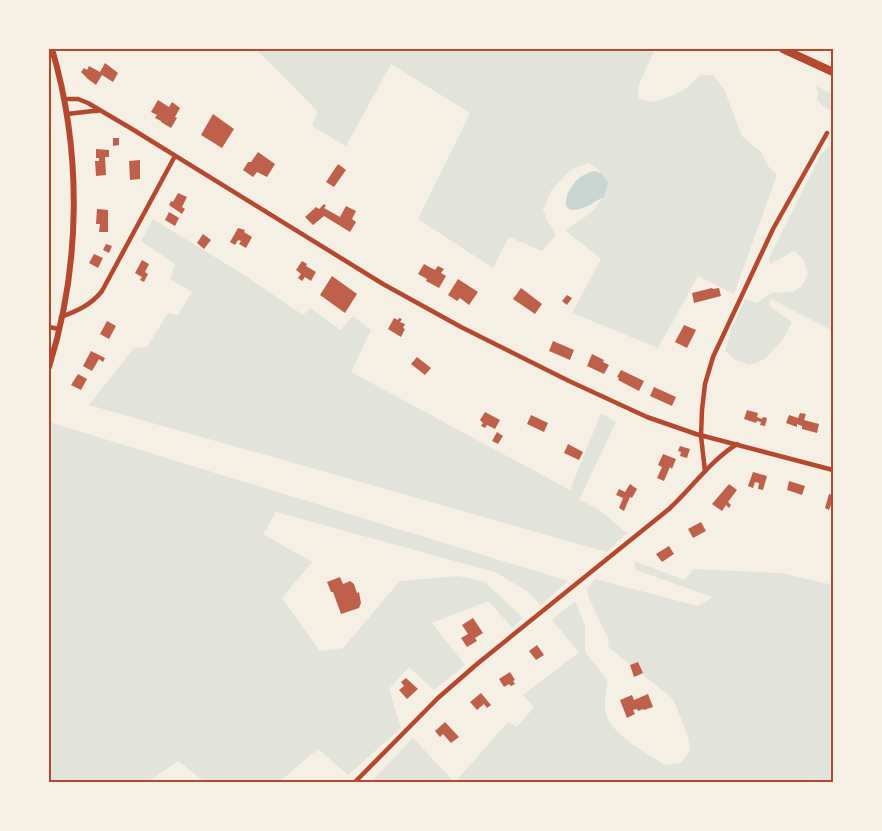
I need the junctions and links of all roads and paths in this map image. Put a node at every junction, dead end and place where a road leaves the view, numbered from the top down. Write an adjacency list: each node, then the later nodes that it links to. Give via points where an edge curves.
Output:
1 (52, 49): 4 (main road)
2 (783, 49): 3 (highway)
3 (833, 72)
4 (64, 99): 5 (street, via 78,99); 6 (main road)
5 (102, 112): 6 (street); 8 (street)
6 (67, 114): 9 (main road, via 73,225)
7 (827, 132): 13 (street, via 773,229 713,357 702,397)
8 (175, 156): 9 (street, via 102,291 89,304); 13 (street, via 376,280 461,327 621,406)
9 (61, 316): 11 (main road)
10 (49, 327): 11 (street)
11 (58, 329): 12 (main road)
12 (49, 367)
13 (701, 436): 14 (street); 16 (street)
14 (737, 444): 15 (street); 16 (street)
15 (833, 470)
16 (705, 471): 17 (street, via 669,509 444,692)
17 (356, 782)

